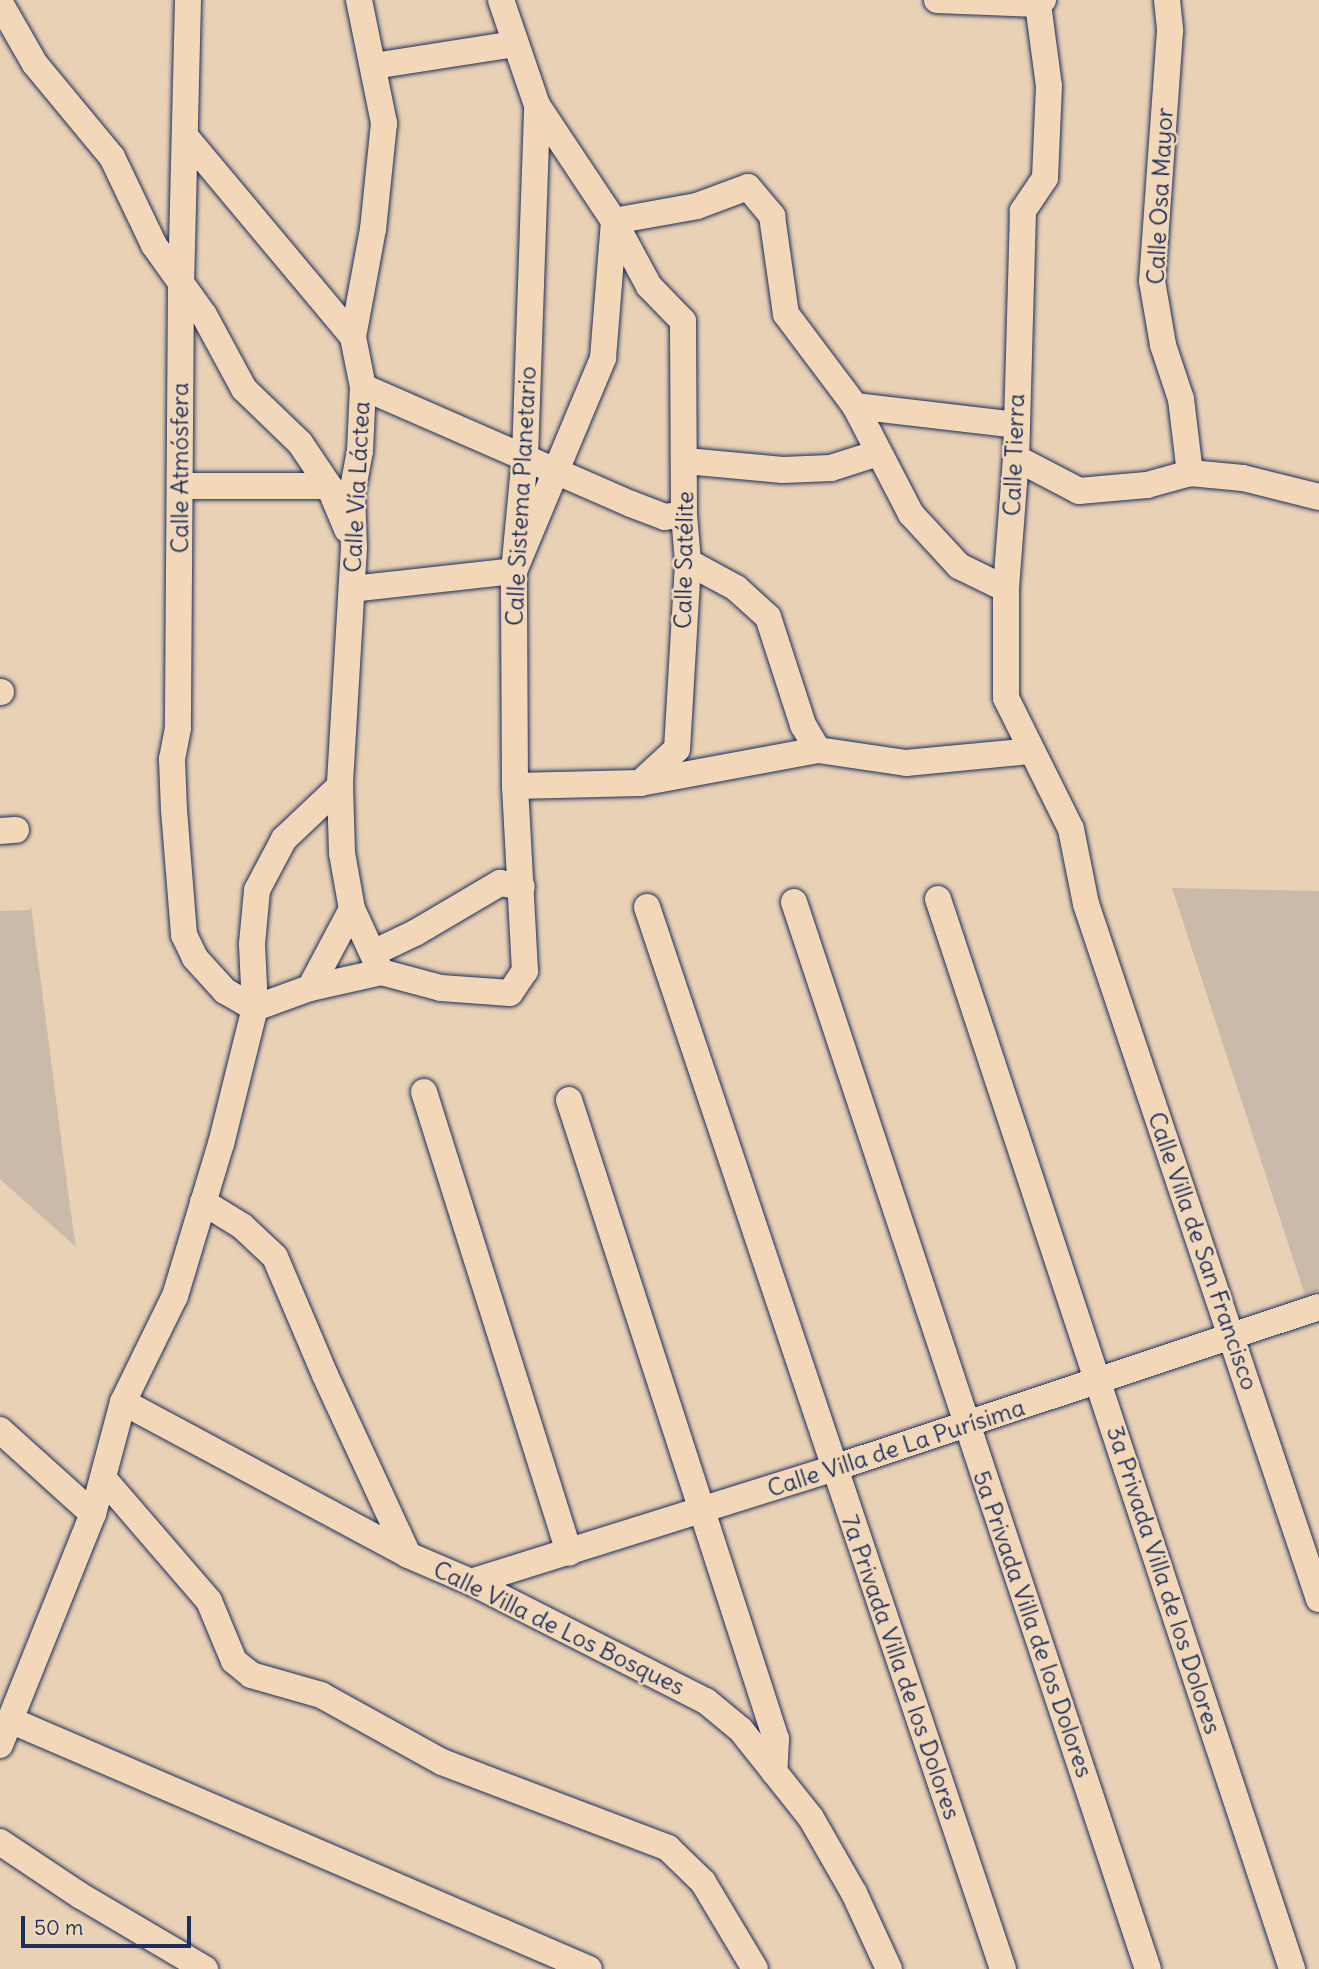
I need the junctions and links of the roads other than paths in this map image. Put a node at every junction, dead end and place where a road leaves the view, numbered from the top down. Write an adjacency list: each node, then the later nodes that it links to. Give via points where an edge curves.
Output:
1 (188, 0): 11 (street, Calle Atmósfera)
2 (359, 0): 9 (street, Calle Vía Láctea)
3 (501, 0): 8 (street)
4 (937, 0): 6 (street)
5 (1167, 0): 23 (street, Calle Osa Mayor, via 1170,31 1152,281 1163,345 1181,398)
6 (1040, 2): 17 (street, Calle Tierra, via 1049,86 1045,178 1023,211)
7 (0, 6): 13 (street, via 35,64 112,157 154,245)
8 (516, 44): 9 (street); 10 (street)
9 (374, 66): 14 (street, Calle Vía Láctea, via 384,123 373,229)
10 (537, 105): 12 (street); 19 (street, Calle Sistema Planetario)
11 (185, 136): 13 (street, Calle Atmósfera); 14 (street)
12 (614, 221): 16 (street, via 697,206 748,187 772,216 786,314); 21 (street, Calle Satélite, via 649,286 683,321); 22 (street, via 603,358)
13 (181, 283): 24 (street, Calle Atmósfera); 25 (street, via 244,389 300,443)
14 (353, 337): 15 (street, Calle Vía Láctea)
15 (363, 387): 19 (street); 28 (street, Calle Vía Láctea, via 360,451 352,493)
16 (855, 406): 17 (street); 18 (street)
17 (1016, 425): 20 (street, Calle Tierra)
18 (878, 453): 21 (street, via 831,468 783,470); 32 (street, via 911,514 959,566)
19 (525, 456): 22 (street); 30 (street, Calle Sistema Planetario)
20 (1016, 458): 23 (street, via 1079,491 1147,485); 32 (street, Calle Tierra)
21 (685, 461): 27 (street, Calle Satélite)
22 (558, 473): 27 (street, via 665,517); 30 (street)
23 (1190, 473): 26 (street, via 1243,478)
24 (180, 486): 25 (street); 46 (street, Calle Atmósfera, via 178,728 172,759 184,935 195,958 225,991)
25 (329, 486): 28 (street)
26 (1319, 496)
27 (684, 514): 29 (street, Calle Satélite)
28 (354, 547): 31 (street, Calle Vía Láctea)
29 (688, 562): 33 (street, via 736,587 768,617 803,725); 35 (street, Calle Satélite, via 677,749)
30 (514, 571): 31 (street); 37 (street, Calle Sistema Planetario)
31 (360, 588): 36 (street, Calle Vía Láctea)
32 (1006, 589): 34 (street, Calle Tierra, via 1006,698)
33 (818, 750): 34 (street, via 906,763); 35 (street)
34 (1031, 751): 41 (street, Calle Tierra, via 1055,790 1071,829)
35 (640, 783): 37 (street)
36 (340, 786): 43 (street, Calle Vía Láctea, via 341,853); 46 (street, via 284,839 257,890 252,944)
37 (515, 786): 38 (street, Calle Sistema Planetario)
38 (522, 887): 44 (street, via 500,883 415,933); 44 (street, Calle Sistema Planetario, via 525,971 510,993 441,988)
39 (938, 899): 52 (street, 3a Privada Villa de los Dolores)
40 (794, 902): 54 (street, 5a Privada Villa de los Dolores)
41 (1086, 904): 51 (street, Calle Villa de San Francisco)
42 (647, 907): 56 (street, 7a Privada Villa de los Dolores)
43 (352, 909): 44 (street, Calle Vía Láctea); 45 (street)
44 (377, 962): 45 (street)
45 (310, 988): 46 (street)
46 (255, 1008): 49 (street)
47 (424, 1092): 60 (street)
48 (569, 1100): 58 (street)
49 (203, 1202): 53 (street, via 175,1296); 61 (street, via 242,1226 275,1257)
50 (1319, 1307): 51 (street, Calle Villa de La Purísima)
51 (1232, 1337): 52 (street, Calle Villa de La Purísima); 63 (street, Calle Villa de San Francisco)
52 (1099, 1381): 54 (street, Calle Villa de La Purísima); 73 (street, 3a Privada Villa de los Dolores)
53 (122, 1402): 57 (street); 61 (street, Calle Villa de Los Bosques)
54 (966, 1425): 56 (street, Calle Villa de La Purísima); 72 (street, 5a Privada Villa de los Dolores)
55 (0, 1430): 59 (street)
56 (834, 1468): 58 (street, Calle Villa de La Purísima); 71 (street, 7a Privada Villa de los Dolores)
57 (103, 1478): 59 (street); 69 (street, via 209,1601 234,1661 251,1675 321,1695 442,1762 668,1848 703,1882)
58 (702, 1511): 60 (street, Calle Villa de La Purísima); 65 (street, via 776,1739)
59 (93, 1514): 64 (street)
60 (569, 1553): 62 (street, Calle Villa de La Purísima)
61 (408, 1555): 62 (street, Calle Villa de Los Bosques)
62 (471, 1582): 65 (street, Calle Villa de Los Bosques, via 706,1701 741,1730)
63 (1319, 1599)
64 (5, 1732): 68 (street)
65 (774, 1772): 70 (street, Calle Villa de Los Bosques, via 811,1818)
66 (0, 1842): 67 (street, via 80,1896)
67 (205, 1969)
68 (589, 1969)
69 (755, 1969)
70 (889, 1969)
71 (1003, 1969)
72 (1148, 1969)
73 (1292, 1969)

